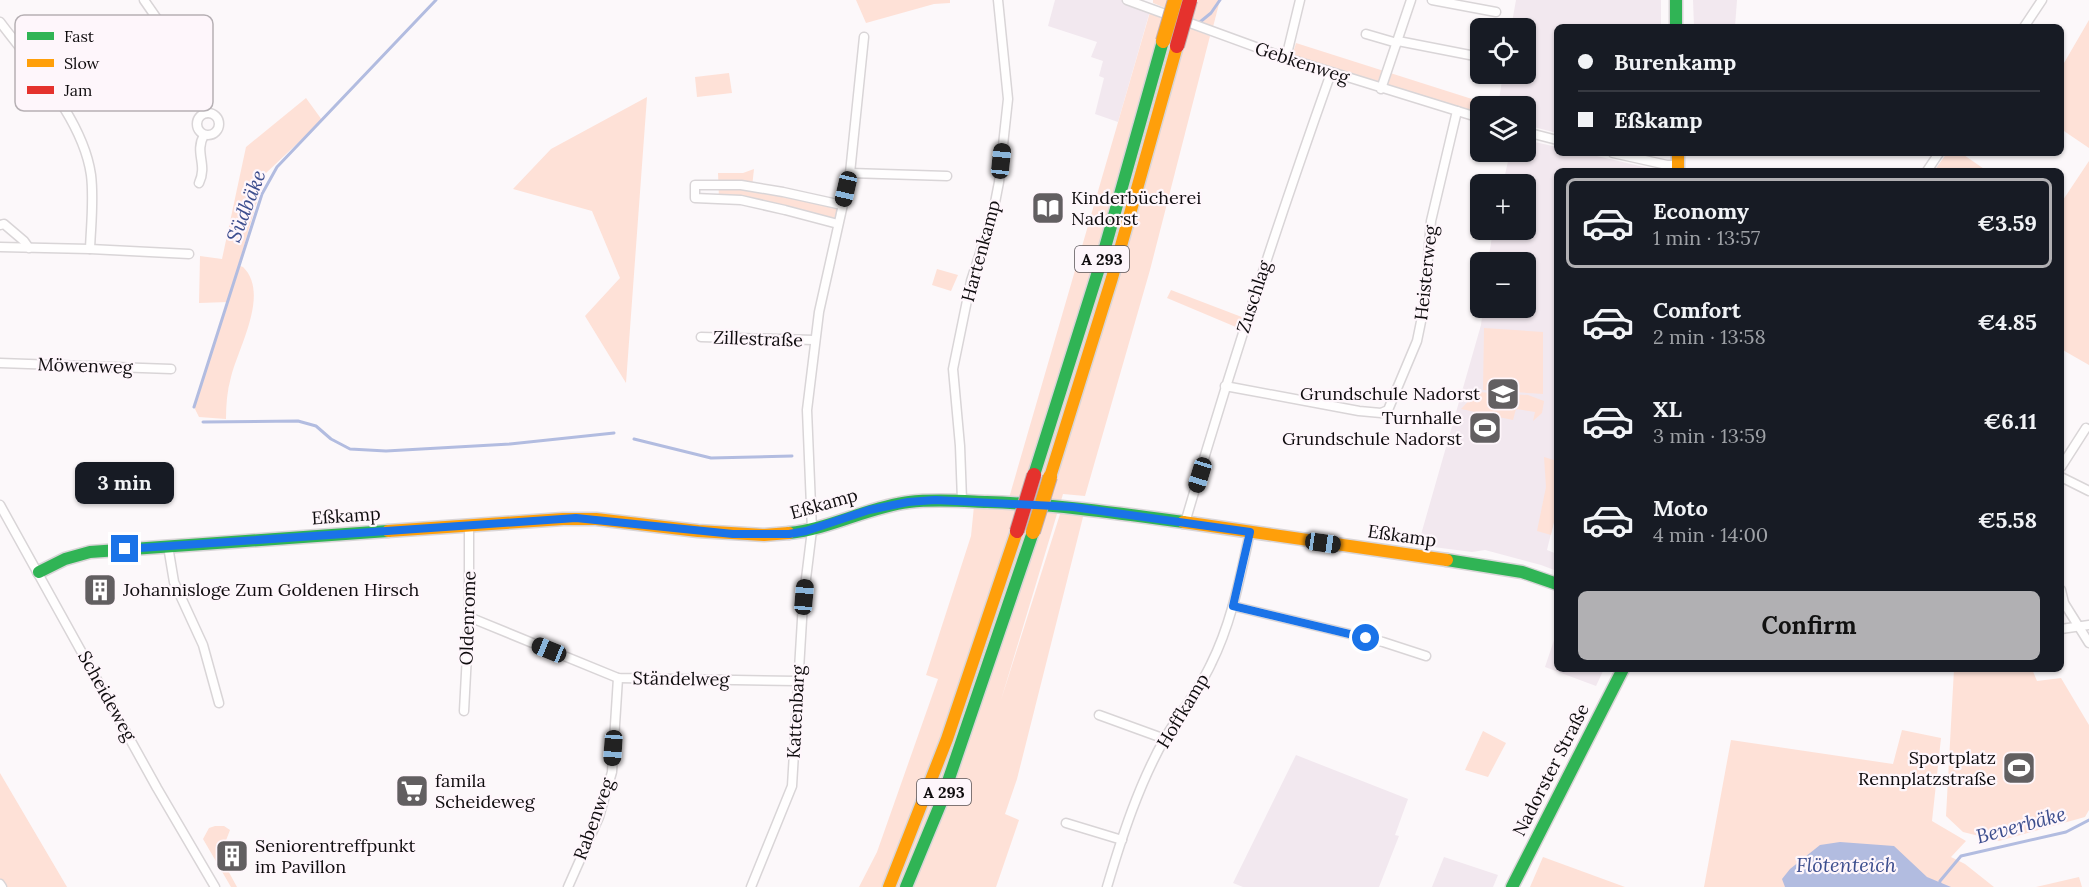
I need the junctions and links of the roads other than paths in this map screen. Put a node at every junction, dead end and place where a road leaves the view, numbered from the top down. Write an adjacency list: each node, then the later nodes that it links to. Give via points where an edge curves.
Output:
1 (144, 0): 12 (street)
2 (998, 0): 53 (street, Hartenkamp, via 1008,99 999,182 971,281 953,369)
3 (1127, 0): 22 (street, Gebkenweg)
4 (1174, 0): 20 (main road, A 293, bridge)
5 (1190, 0): 20 (main road, A 293, bridge)
6 (1300, 0): 22 (street)
7 (1411, 0): 19 (street)
8 (1432, 0): 11 (street)
9 (1676, 0): 14 (main road)
10 (2042, 0): 15 (street)
11 (1496, 12)
12 (154, 15)
13 (0, 21): 18 (street)
14 (1676, 24)
15 (2026, 24)
16 (1366, 34): 19 (street)
17 (864, 37): 34 (street, Kattenbarg)
18 (15, 41)
19 (1398, 42): 21 (street); 24 (street)
20 (1170, 44): 82 (main road, A 293, bridge, via 1017,531 947,739); 83 (main road, A 293, bridge, via 1112,278 1033,532 940,805)
21 (1470, 55)
22 (1286, 58): 23 (street, Gebkenweg)
23 (1331, 73): 24 (street, Gebkenweg); 48 (street, Zuschlag)
24 (1381, 89): 26 (street, Gebkenweg)
25 (66, 111): 42 (street, via 82,141 91,174)
26 (1457, 111): 28 (street, Gebkenweg); 48 (street, Heisterweg, via 1431,221 1424,307 1417,341 1388,410 1359,411)
27 (207, 113): 29 (street, via 197,123); 29 (street, via 216,117 219,127 211,135)
28 (1470, 115)
29 (204, 135): 36 (street, via 199,143 203,174)
30 (1536, 135): 31 (street)
31 (1554, 139)
32 (1626, 156): 33 (street, via 1667,165)
33 (1678, 163)
34 (850, 173): 35 (street); 37 (street, Kattenbarg)
35 (946, 176)
36 (199, 183)
37 (842, 205): 38 (street, Kattenbarg); 38 (street, via 741,185 695,185 695,198 741,200)
38 (838, 224): 45 (street, Kattenbarg)
39 (0, 225): 41 (street)
40 (0, 247): 41 (street)
41 (29, 248): 42 (street)
42 (90, 249): 43 (street)
43 (189, 254)
44 (701, 337): 45 (street, Zillestraße)
45 (814, 340): 57 (street, Kattenbarg, via 807,410)
46 (0, 363): 47 (street, Möwenweg)
47 (171, 369)
48 (1225, 386): 55 (street, Zuschlag)
49 (2086, 428): 50 (street)
50 (2064, 462)
51 (2064, 478): 52 (street)
52 (2089, 491)
53 (962, 500): 55 (main road, Eßkamp, via 1073,507); 57 (main road, Eßkamp, via 908,502 869,510)
54 (0, 505): 60 (street, Scheideweg)
55 (1185, 523): 58 (main road, Eßkamp)
56 (469, 525): 57 (main road, Eßkamp, via 576,518 748,535); 59 (main road, Eßkamp); 64 (street, Oldenrome)
57 (812, 530): 72 (street, Kattenbarg)
58 (1250, 532): 61 (main road, Eßkamp, via 1509,569); 63 (street, Hoffkamp)
59 (168, 546): 60 (main road, Eßkamp, via 90,552); 73 (street, via 174,582 203,645)
60 (39, 572): 79 (street, Scheideweg)
61 (1554, 583)
62 (2064, 603): 66 (street)
63 (1233, 606): 69 (street); 76 (street, Hoffkamp, via 1211,665)
64 (469, 617): 71 (street, Ständelweg); 74 (street, Oldenrome)
65 (2089, 625): 66 (street)
66 (2079, 626): 67 (street); 68 (street)
67 (2064, 628)
68 (2089, 644)
69 (1426, 656)
70 (1621, 672): 85 (main road, Nadorster Straße)
71 (618, 678): 72 (street, Ständelweg); 80 (street, Rabenweg, via 612,772 599,817)
72 (797, 681): 81 (street, Kattenbarg, via 792,786)
73 (219, 703)
74 (464, 711)
75 (1099, 715): 76 (street)
76 (1165, 739): 78 (street, Hoffkamp, via 1133,806)
77 (1066, 823): 78 (street)
78 (1122, 840): 84 (street, Hoffkamp)
79 (215, 887)
80 (568, 887)
81 (751, 887)
82 (889, 887)
83 (906, 887)
84 (1107, 887)
85 (1512, 887)

